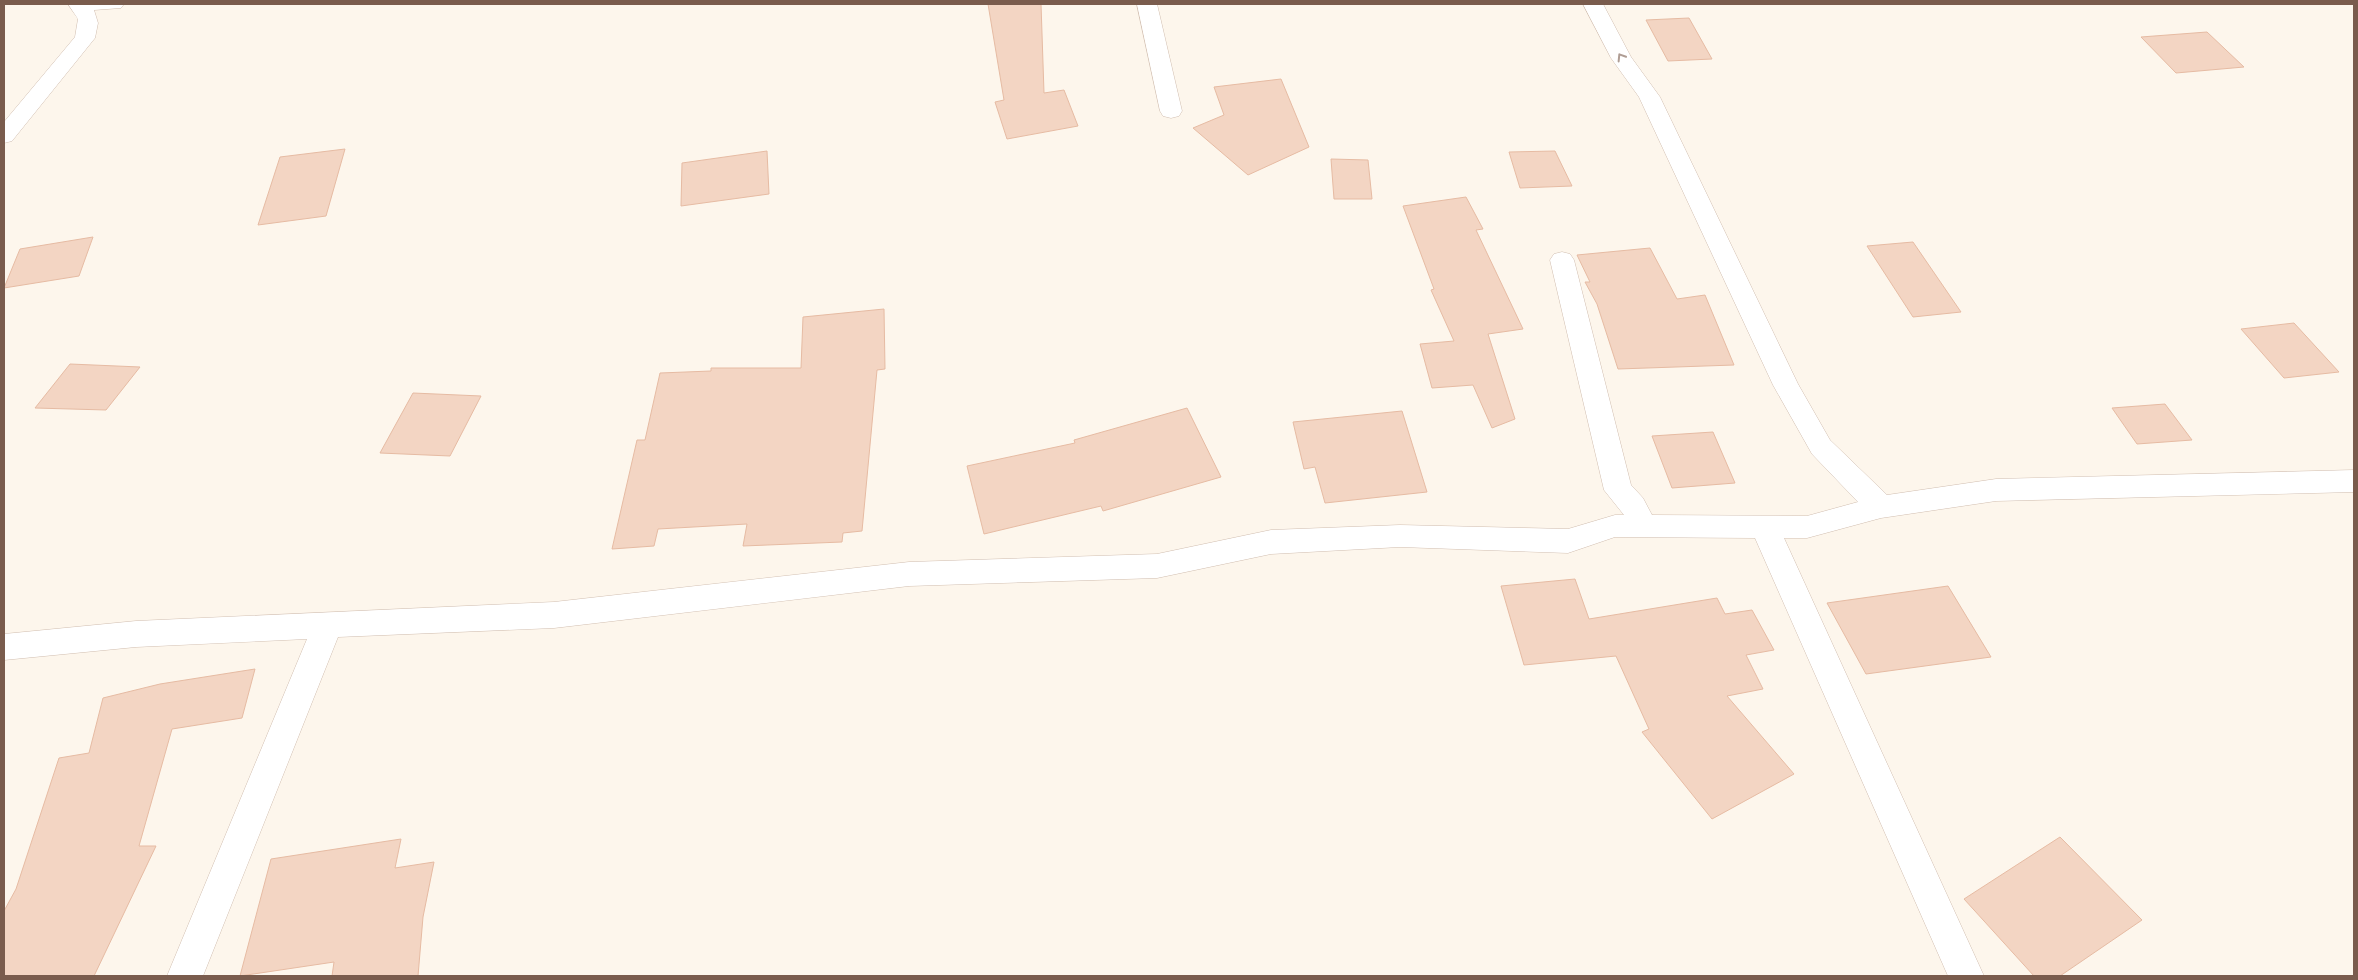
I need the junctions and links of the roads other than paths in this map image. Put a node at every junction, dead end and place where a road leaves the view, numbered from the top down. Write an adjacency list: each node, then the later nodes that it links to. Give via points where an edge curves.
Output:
1 (114, 4): 4 (street)
2 (1147, 4): 5 (street)
3 (1593, 4): 9 (street, one-way to 3, via 1821,446 1799,408 1649,97 1621,58)
4 (80, 5): 6 (street, via 88,14 90,23 85,38)
5 (1171, 111)
6 (4, 136)
7 (1562, 260): 11 (street, via 1618,490 1633,506)
8 (2354, 481): 9 (street, via 1996,490)
9 (1882, 507): 10 (street, via 1806,527)
10 (1764, 526): 11 (street); 15 (street)
11 (1644, 527): 12 (street, via 1615,526 1568,541 1400,536 1271,542 1157,566 909,574 554,615)
12 (328, 625): 13 (street, via 136,634); 14 (street)
13 (4, 647)
14 (185, 976)
15 (1966, 976)

